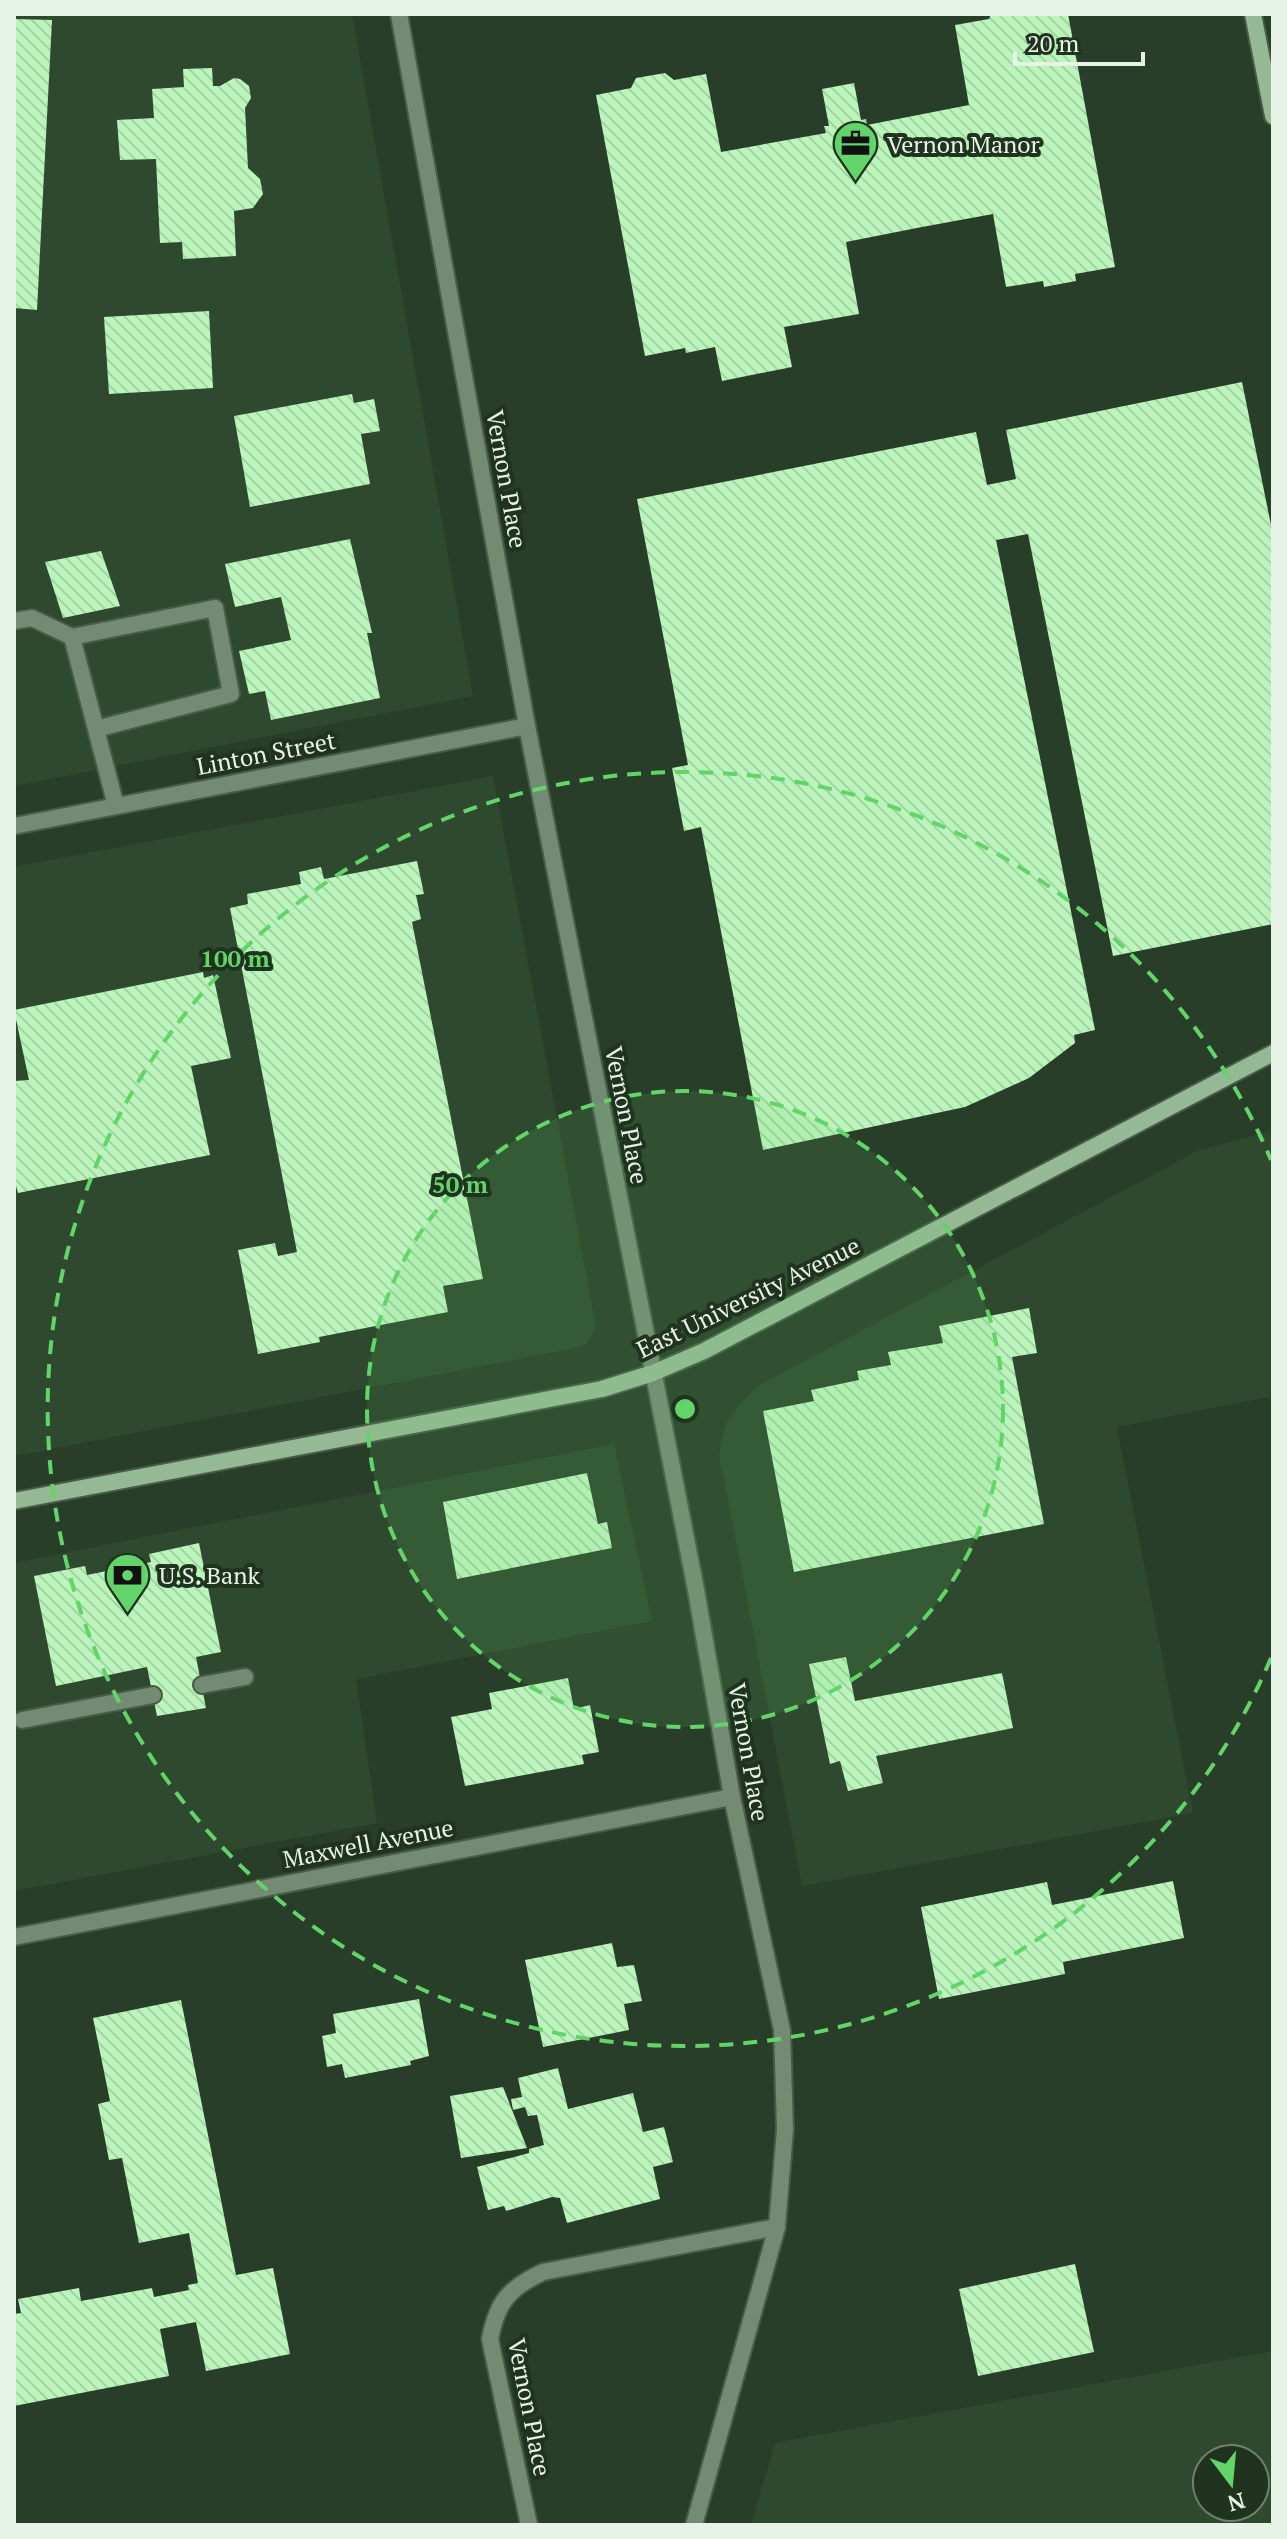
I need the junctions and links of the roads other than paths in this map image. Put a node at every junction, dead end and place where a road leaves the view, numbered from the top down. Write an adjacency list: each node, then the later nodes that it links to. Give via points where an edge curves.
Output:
1 (399, 14): 6 (street, Vernon Place)
2 (1253, 14): 3 (street)
3 (1273, 116)
4 (14, 621): 5 (street, via 32,618)
5 (72, 637): 7 (street); 7 (street, via 215,608 231,694)
6 (527, 726): 8 (street, Linton Street); 11 (street, Vernon Place)
7 (96, 729): 8 (street)
8 (116, 806): 9 (street, Linton Street)
9 (14, 826)
10 (1273, 1053): 11 (street, East University Avenue)
11 (653, 1373): 12 (street, East University Avenue, via 602,1389); 17 (street, Vernon Place)
12 (14, 1501)
13 (245, 1677): 14 (street)
14 (202, 1685)
15 (153, 1695): 16 (street)
16 (22, 1720)
17 (732, 1797): 18 (street, Maxwell Avenue); 19 (street, Vernon Place, via 782,2030 785,2129)
18 (14, 1937)
19 (777, 2227): 20 (street, Vernon Place, via 543,2272 505,2296 490,2339); 21 (street, Vernon Place)
20 (529, 2525)
21 (694, 2525)

